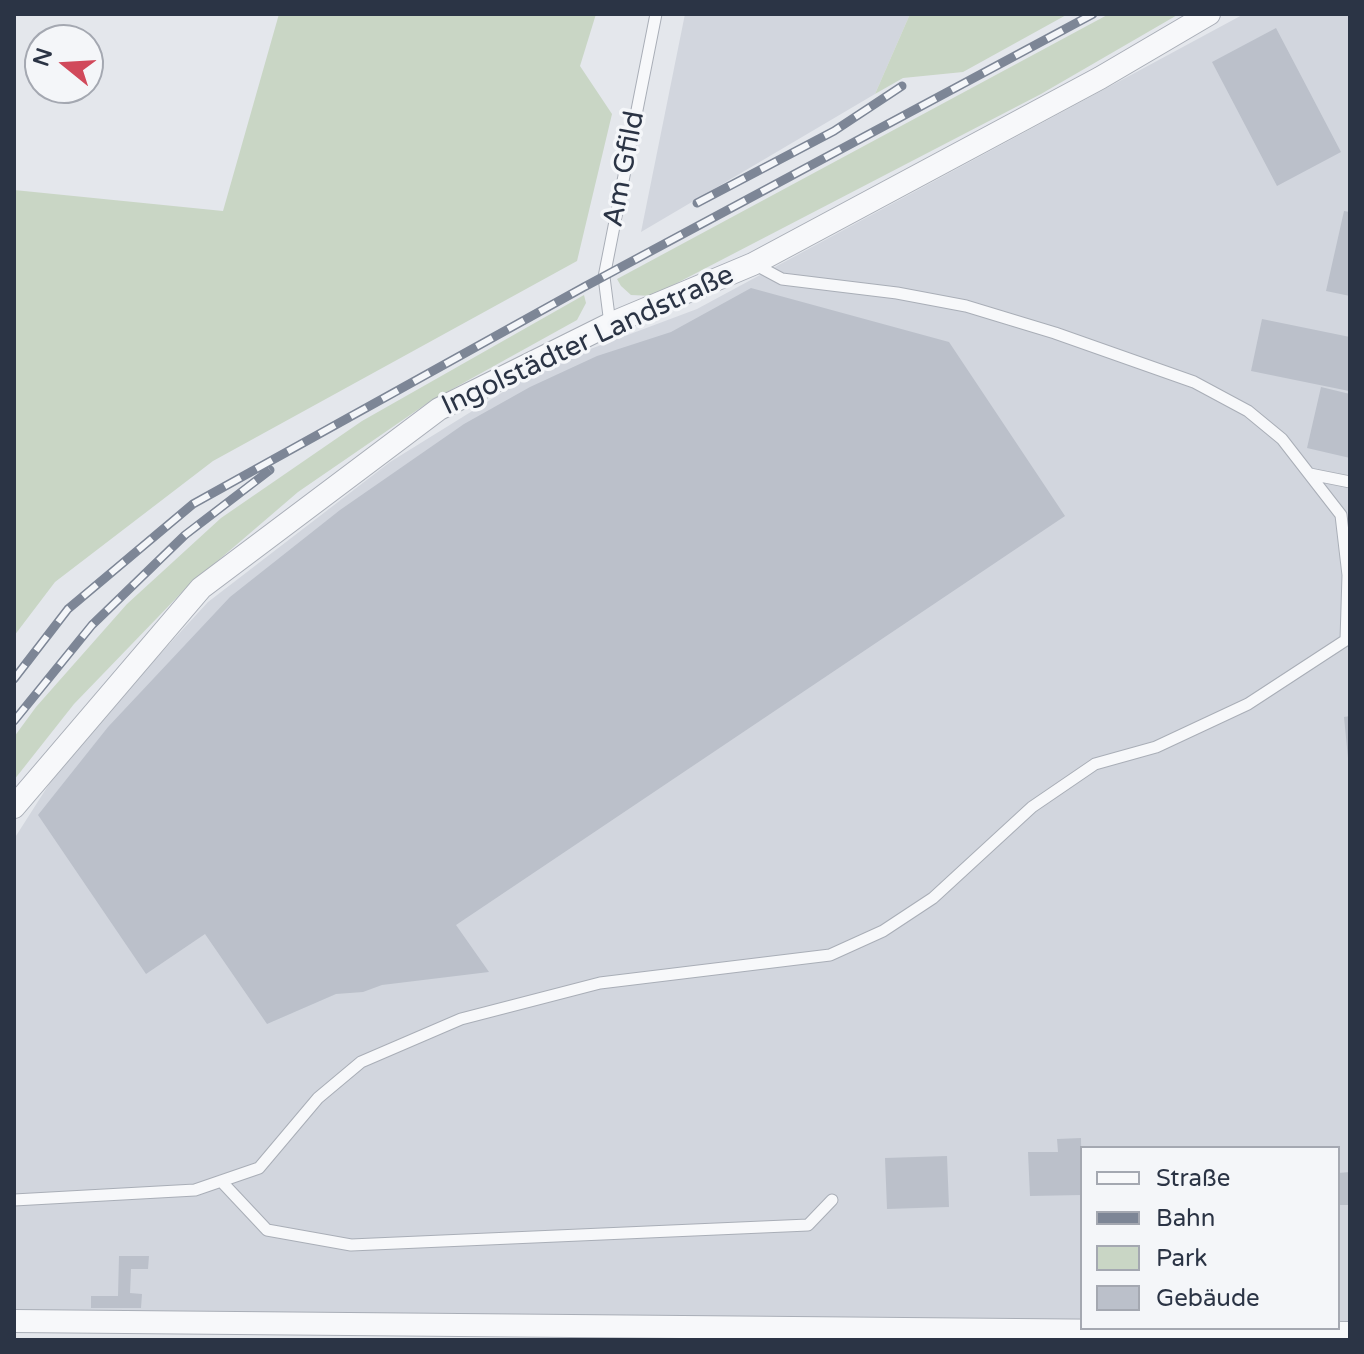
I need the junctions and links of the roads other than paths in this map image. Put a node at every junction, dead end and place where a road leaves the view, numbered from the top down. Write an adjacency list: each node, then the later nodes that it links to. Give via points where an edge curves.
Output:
1 (656, 14): 4 (lane, Am Gfild, via 604,277)
2 (1209, 14): 3 (street, Ingolstädter Landstraße)
3 (753, 264): 4 (street, Ingolstädter Landstraße); 5 (lane, via 782,279 966,306 1194,382 1248,411 1282,439)
4 (610, 324): 7 (street, Ingolstädter Landstraße, via 439,409 201,588)
5 (1309, 474): 6 (lane); 8 (lane, via 1341,515 1348,575 1346,640 1248,704 1156,747 1095,764 1032,807 933,898 883,931 830,955 600,983 461,1019 361,1062 318,1098 259,1168)
6 (1350, 482)
7 (14, 807)
8 (221, 1181): 9 (lane, via 195,1190); 10 (lane, via 267,1230 351,1245 808,1225)
9 (14, 1200)
10 (832, 1200)
11 (14, 1321): 12 (street)
12 (1350, 1333)

